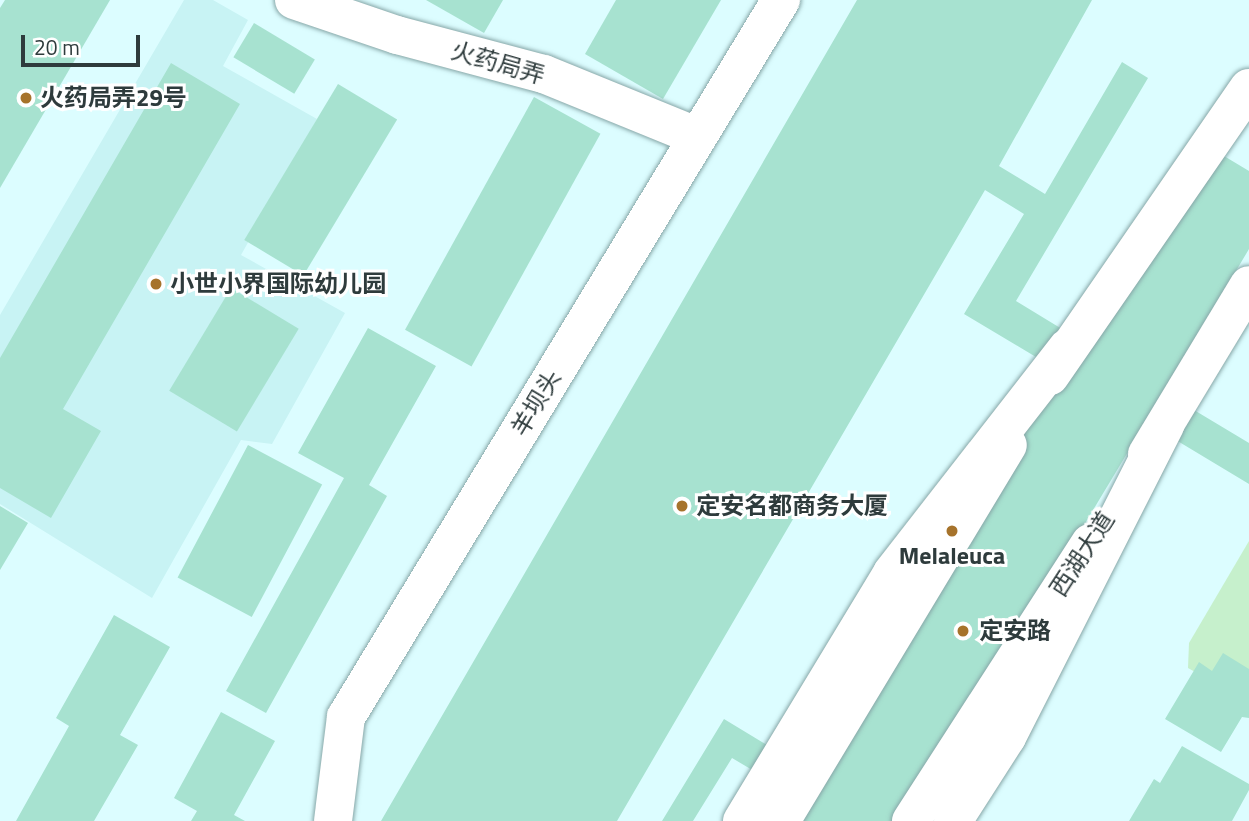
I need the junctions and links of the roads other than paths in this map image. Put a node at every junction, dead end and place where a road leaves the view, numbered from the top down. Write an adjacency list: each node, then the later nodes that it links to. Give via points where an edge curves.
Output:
1 (294, 0): 4 (main road, 火药局弄, via 397,35 544,74)
2 (781, 0): 4 (main road, 羊坝头)
3 (1249, 88): 6 (main road)
4 (698, 137): 8 (main road, 羊坝头, via 346,717)
5 (1249, 285): 7 (main road, 西湖大道)
6 (1067, 348): 9 (main road, via 892,573); 10 (main road)
7 (1165, 425): 11 (main road, 西湖大道); 12 (main road, via 1007,737)
8 (333, 821)
9 (742, 821)
10 (781, 821)
11 (911, 821)
12 (953, 821)

